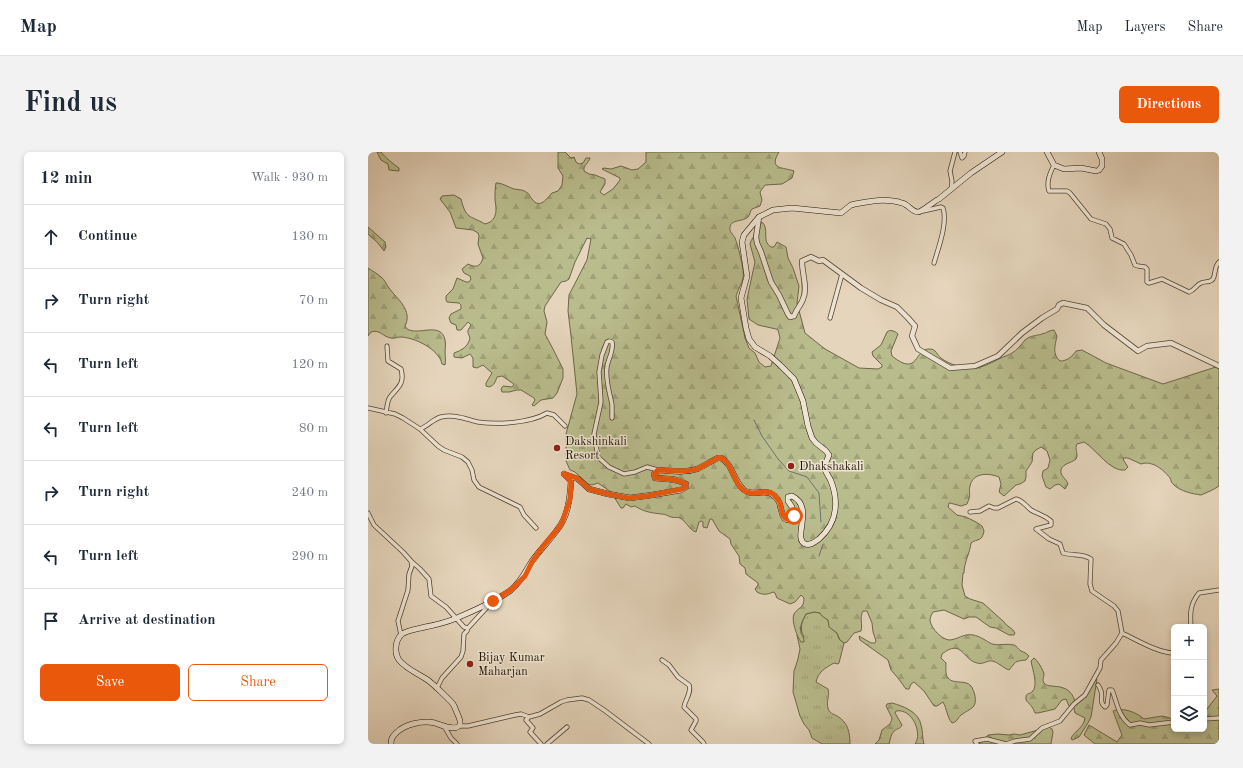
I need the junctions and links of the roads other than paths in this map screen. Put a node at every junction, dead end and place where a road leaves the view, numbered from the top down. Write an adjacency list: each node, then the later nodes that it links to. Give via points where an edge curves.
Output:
1 (956, 152): 8 (street, via 950,172)
2 (960, 152): 3 (street, via 962,158)
3 (965, 152)
4 (1002, 152): 8 (main road)
5 (1047, 152): 7 (main road)
6 (1099, 152): 7 (main road, via 1102,166 1096,171 1081,168 1064,169)
7 (1054, 165): 11 (street, via 1048,180 1049,191 1067,191 1092,219 1106,224 1112,238 1124,244 1135,264 1147,269 1147,282 1162,279 1189,292 1200,283 1211,282)
8 (951, 190): 9 (main road)
9 (920, 212): 10 (main road, via 902,202 882,200 851,205 841,213 792,208 772,210); 12 (street, via 940,207 944,211 942,234)
10 (759, 217): 13 (street, via 757,243 771,282 790,317 794,316 804,299 806,289 802,261 811,257 823,260); 22 (main road, via 744,235 742,242 747,276 741,298 746,328 754,347 770,356 794,379 804,401 812,438 828,453 829,457 824,467 834,492 833,521 820,538 806,545 801,538 803,512 798,500 792,496 788,497 794,515 790,520 786,519 773,494 746,491 722,458 693,470)
11 (1219, 262)
12 (934, 263)
13 (842, 274): 14 (street); 16 (street, via 861,288 897,307 914,326 912,336 918,349 950,368 974,366 998,356 1022,333 1063,303 1087,308 1138,351 1147,346 1171,343)
14 (830, 318)
15 (387, 346): 18 (street, via 388,361 401,369 402,378 399,388 390,398)
16 (1219, 366)
17 (368, 408): 18 (street)
18 (386, 412): 21 (street, via 403,418)
19 (612, 418): 22 (street, via 607,368 613,345 609,341 602,355 601,402 594,434 598,457 609,467 624,474 647,467)
20 (566, 426): 21 (street, via 554,415 547,413 538,418 506,423 480,422 452,416 441,417)
21 (420, 429): 25 (street, via 444,450 462,456 468,462 479,487 520,507)
22 (658, 470): 28 (main road, via 654,474 655,478 682,482 686,487 630,498 589,489 577,478 564,474 571,482 570,499 562,523 532,562 525,576 511,590)
23 (970, 512): 32 (street, via 980,511 989,506 998,508 1016,499 1048,518 1051,525 1036,529 1060,544 1063,553 1087,556 1091,559 1092,591 1118,611)
24 (368, 513): 26 (street, via 374,525)
25 (536, 528)
26 (411, 561): 29 (street, via 429,580 431,596); 33 (street, via 408,590 398,621)
27 (1219, 590): 30 (street, via 1199,592 1192,603)
28 (493, 601): 29 (main road); 31 (street)
29 (456, 618): 31 (street); 33 (main road)
30 (1191, 624)
31 (468, 628): 37 (street, via 464,634 461,657 442,678)
32 (1122, 633): 34 (street, via 1158,650); 51 (street, via 1101,660 1100,668 1085,695 1060,721 1042,728 1030,739 1006,744 987,738 975,741)
33 (401, 635): 37 (main road, via 396,647 398,659)
34 (1171, 652)
35 (662, 660): 50 (street, via 689,685 690,690 684,708 696,719 691,730)
36 (1098, 685): 41 (street, via 1101,703 1105,707 1107,705 1109,690 1112,690 1118,709 1130,725)
37 (437, 688): 43 (main road, via 452,703 460,721)
38 (529, 717): 43 (street, via 521,714); 47 (street, via 526,720 532,728 530,732); 49 (street, via 561,702 582,698 604,710)
39 (1219, 718): 40 (street)
40 (1207, 719)
41 (1171, 722)
42 (444, 726): 43 (main road); 45 (main road, via 427,722 408,725 393,736); 46 (street)
43 (459, 726)
44 (567, 727): 48 (street)
45 (391, 744)
46 (457, 744)
47 (541, 744)
48 (547, 744)
49 (649, 744)
50 (704, 744)
51 (977, 744)

